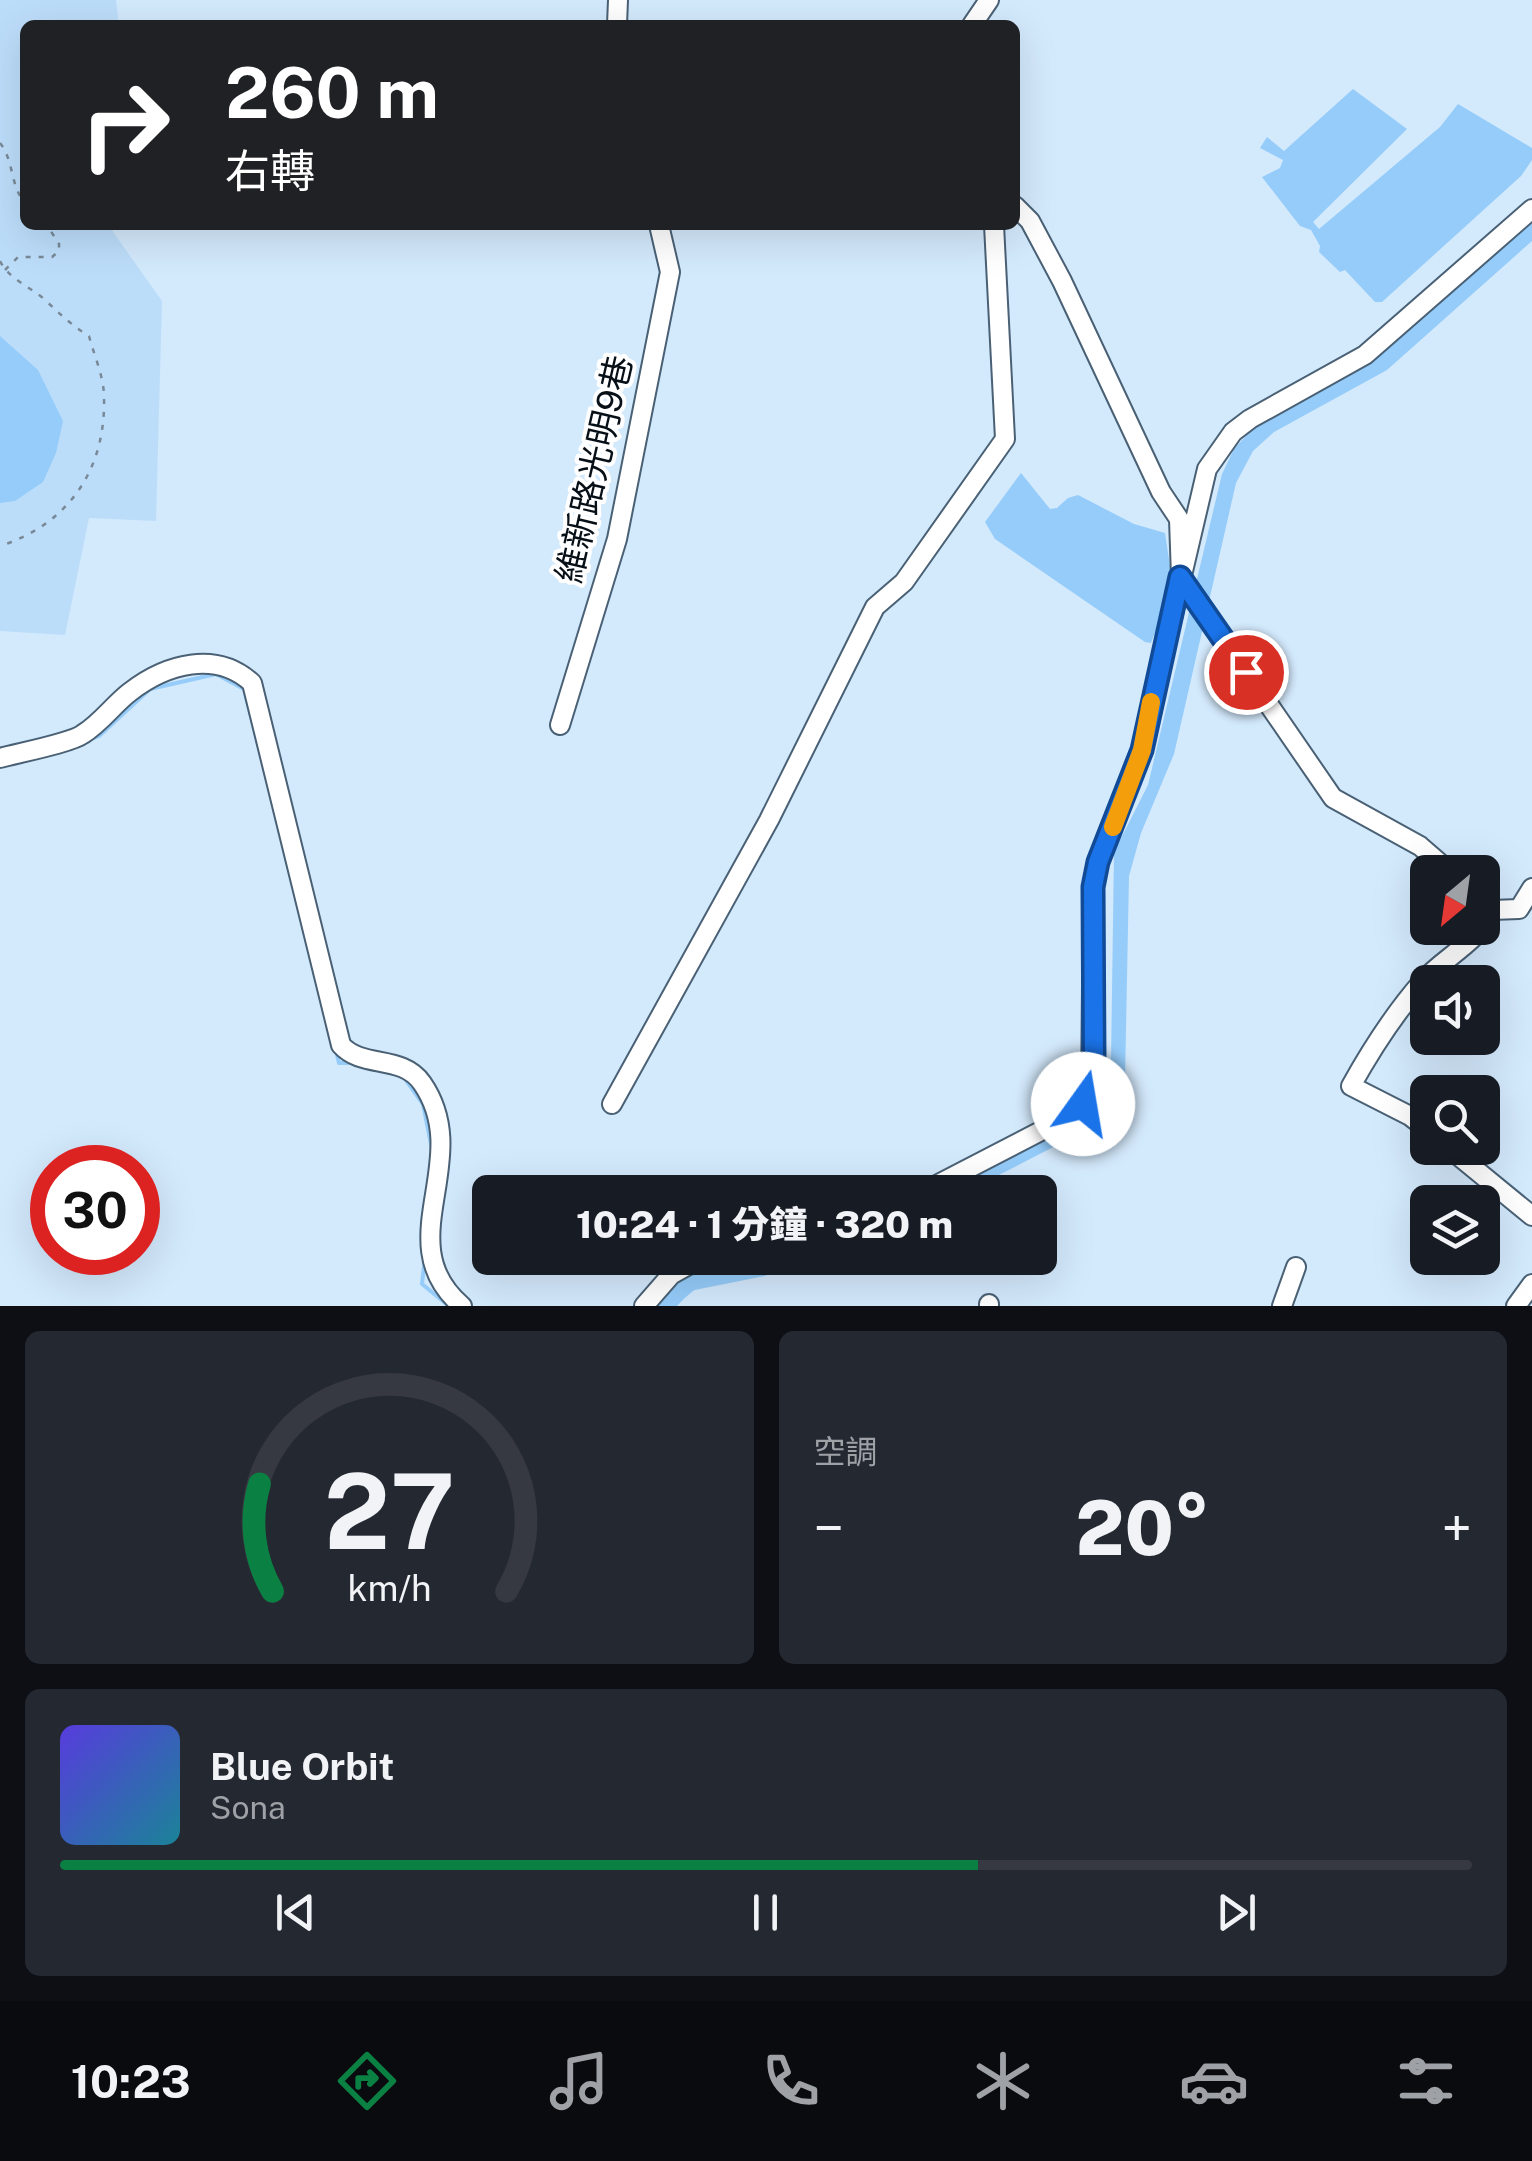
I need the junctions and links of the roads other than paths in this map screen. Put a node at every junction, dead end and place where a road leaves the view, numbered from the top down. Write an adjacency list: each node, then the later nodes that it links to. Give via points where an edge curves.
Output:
1 (1532, 209): 5 (street, via 1366,355 1233,432 1207,469)
2 (1020, 211): 5 (street, via 1062,281 1179,520)
3 (661, 230): 6 (street, 維新路光明9巷, via 670,272 617,539)
4 (994, 230): 12 (street, via 1006,439 904,582 875,607 769,820)
5 (1180, 577): 8 (street, via 1332,798); 15 (street, via 1142,750 1093,887 1091,1089 1064,1118)
6 (560, 725)
7 (0, 758): 20 (street, via 83,734 129,692 173,669 224,664 252,683 340,1046 414,1074 441,1124 430,1259 445,1291)
8 (1430, 855)
9 (1532, 888): 10 (street, via 1519,909)
10 (1500, 907)
11 (1462, 945): 13 (street, via 1422,981 1351,1086)
12 (612, 1104)
13 (1410, 1116)
14 (1470, 1165): 16 (street)
15 (956, 1175)
16 (1532, 1216)
17 (1296, 1267): 22 (street)
18 (671, 1275): 21 (street)
19 (1532, 1284): 23 (street)
20 (462, 1306)
21 (644, 1306)
22 (1282, 1306)
23 (1516, 1306)

